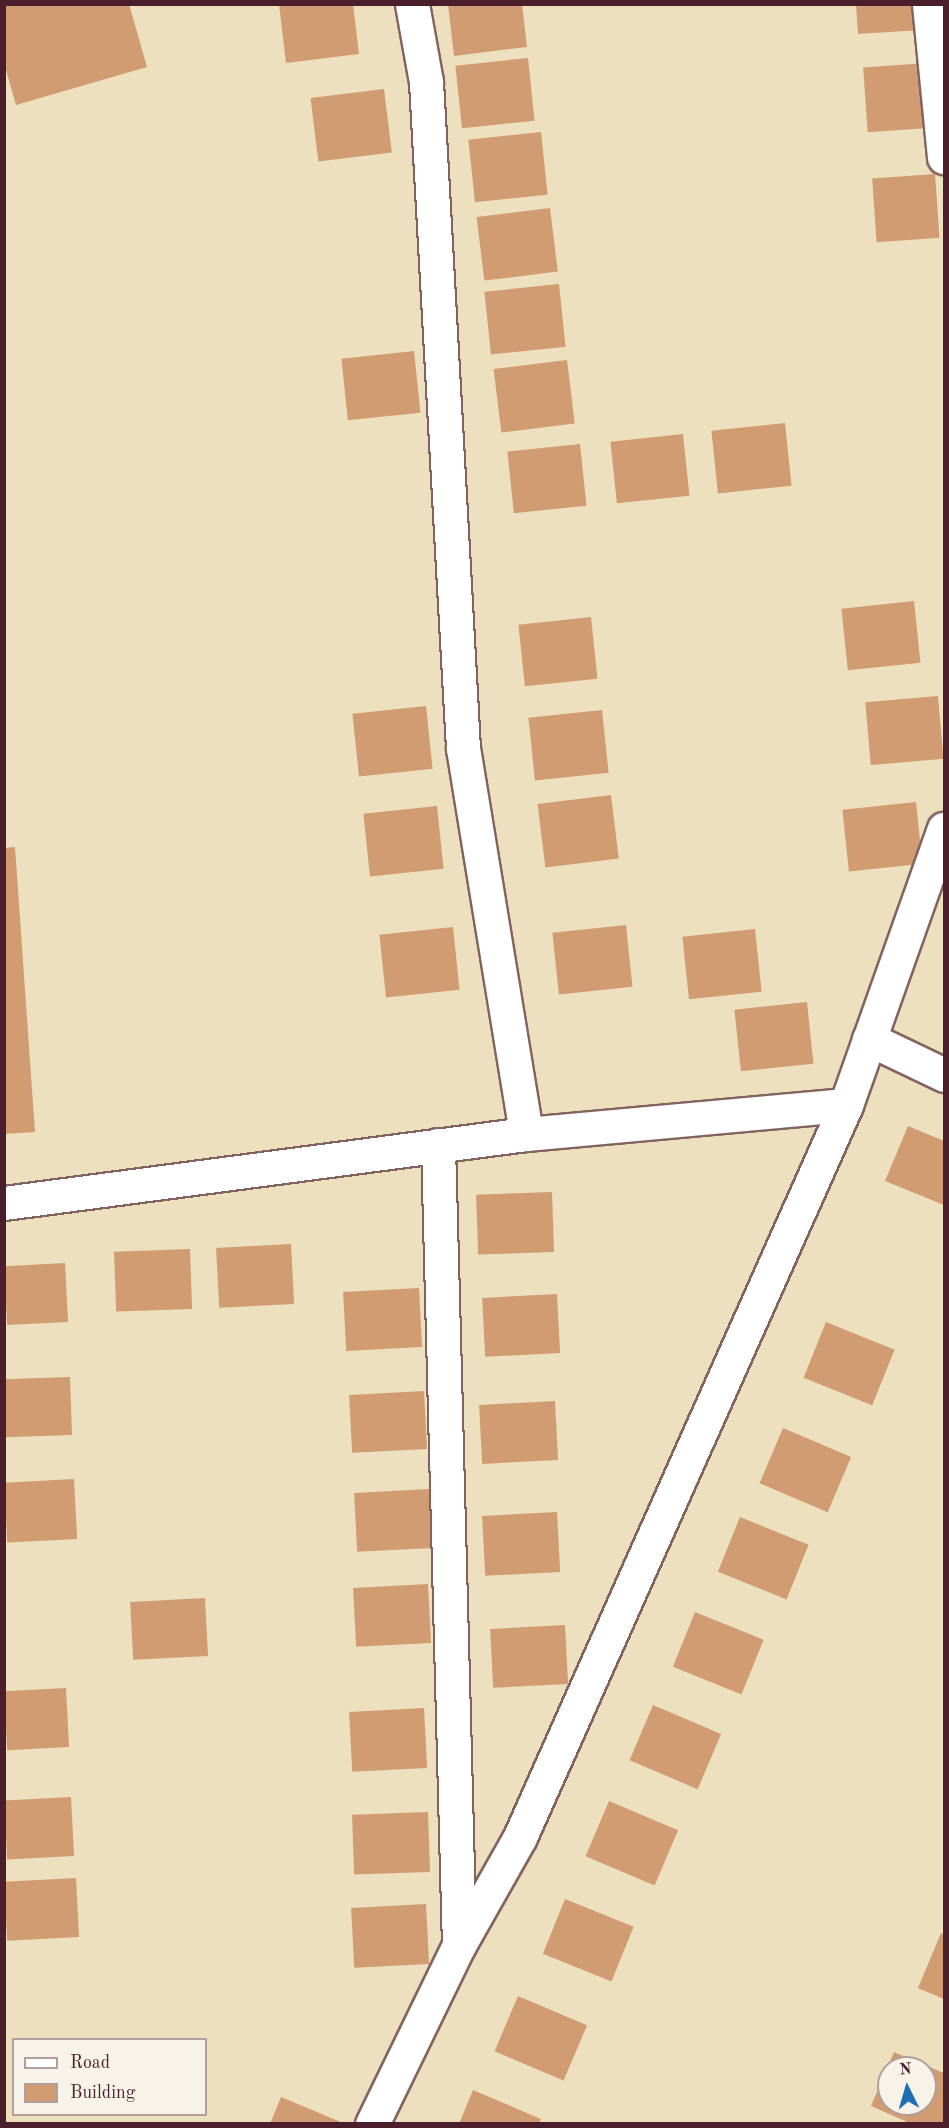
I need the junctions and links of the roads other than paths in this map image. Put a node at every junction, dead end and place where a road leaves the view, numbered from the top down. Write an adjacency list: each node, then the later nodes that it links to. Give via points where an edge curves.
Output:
1 (412, 4): 8 (street, via 426,82 463,748)
2 (929, 4): 3 (street)
3 (945, 157)
4 (945, 830): 5 (street)
5 (869, 1039): 6 (street); 7 (street)
6 (945, 1076)
7 (846, 1105): 8 (street); 11 (street, via 520,1837)
8 (526, 1134): 9 (street)
9 (438, 1145): 10 (street); 11 (street)
10 (4, 1203)
11 (459, 1945): 12 (street)
12 (372, 2124)

